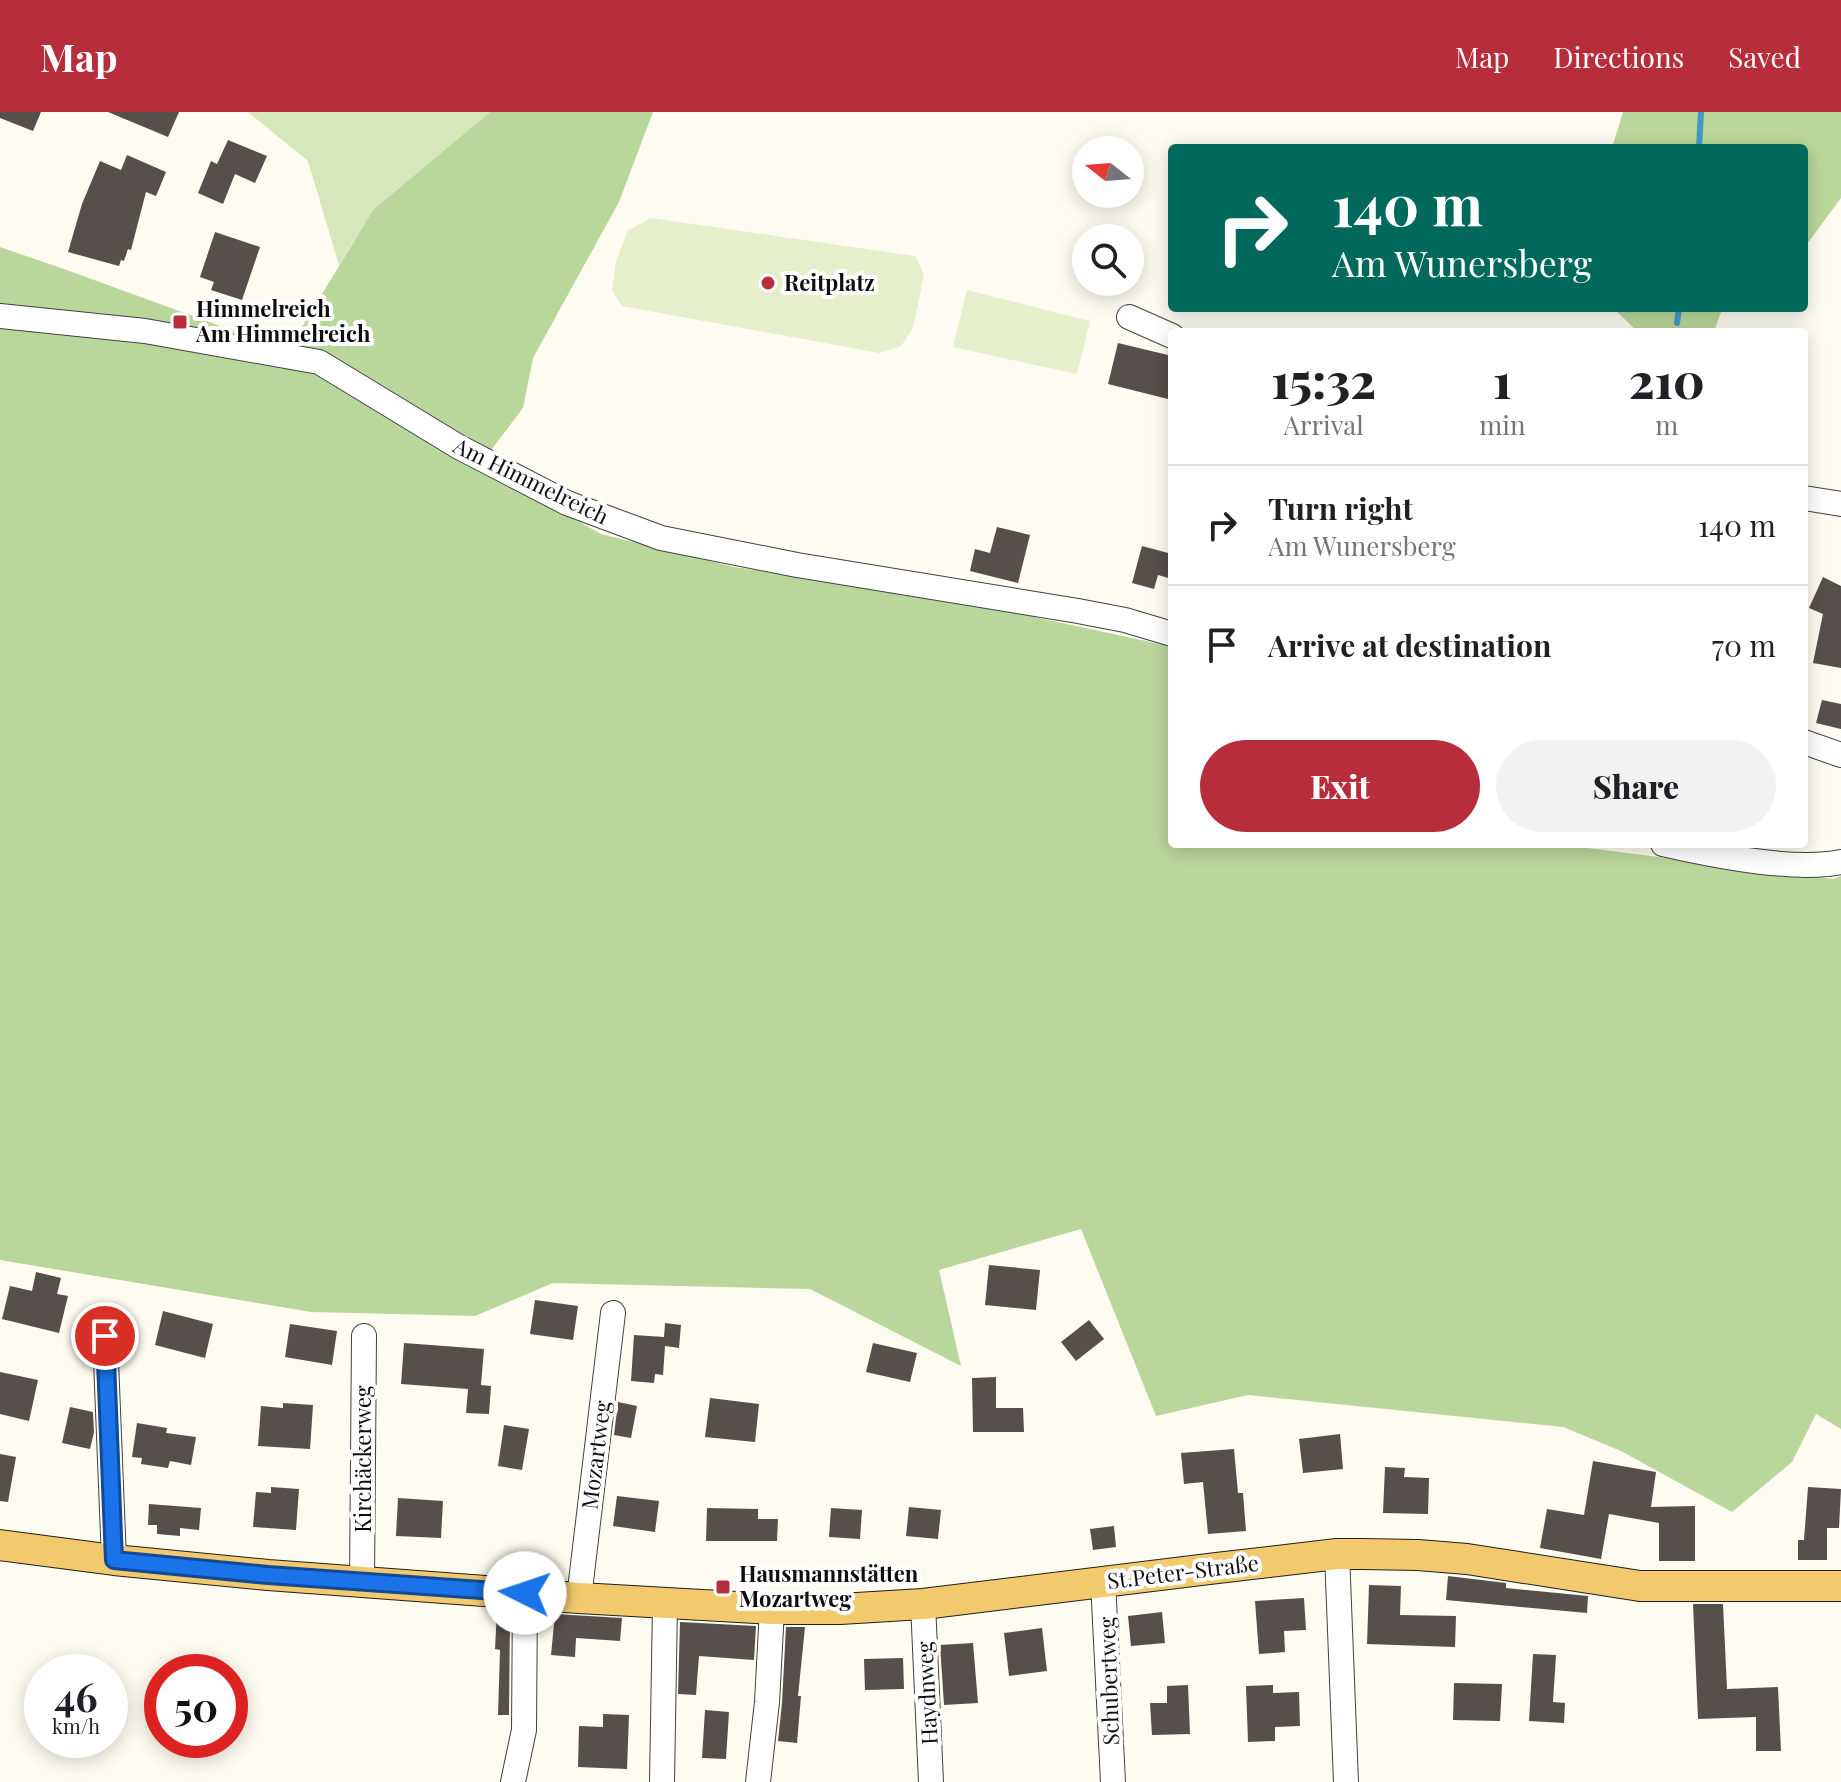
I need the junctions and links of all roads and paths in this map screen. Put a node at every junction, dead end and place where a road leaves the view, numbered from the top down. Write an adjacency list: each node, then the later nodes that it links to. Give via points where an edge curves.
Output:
1 (0, 316): 6 (street, Am Himmelreich, via 145,331 319,362 459,447 567,503 661,538 1078,611)
2 (1129, 317): 3 (street)
3 (1168, 334)
4 (1808, 499): 5 (street)
5 (1841, 504)
6 (1168, 633)
7 (1808, 743): 8 (street)
8 (1841, 755)
9 (1686, 848): 10 (street, via 1753,860)
10 (1841, 862)
11 (613, 1313): 21 (street, Mozartweg)
12 (105, 1336): 16 (street)
13 (364, 1336): 18 (street, Kirchäckerweg)
14 (0, 1545): 16 (main road, St.Peter-Straße)
15 (1337, 1554): 17 (main road, St.Peter-Straße); 19 (main road, St.Peter-Straße, via 1467,1559 1640,1586); 30 (street)
16 (114, 1560): 18 (main road, St.Peter-Straße)
17 (1103, 1581): 23 (main road, St.Peter-Straße); 29 (street, Schubertweg)
18 (362, 1582): 20 (main road, St.Peter-Straße)
19 (1841, 1586)
20 (525, 1593): 21 (main road, St.Peter-Straße); 25 (street, via 524,1730)
21 (579, 1598): 22 (main road, St.Peter-Straße)
22 (665, 1604): 24 (main road, St.Peter-Straße); 26 (street)
23 (923, 1604): 24 (main road, St.Peter-Straße); 28 (street, Haydnweg)
24 (772, 1609): 27 (street)
25 (513, 1782)
26 (662, 1782)
27 (758, 1782)
28 (931, 1782)
29 (1113, 1782)
30 (1346, 1782)

